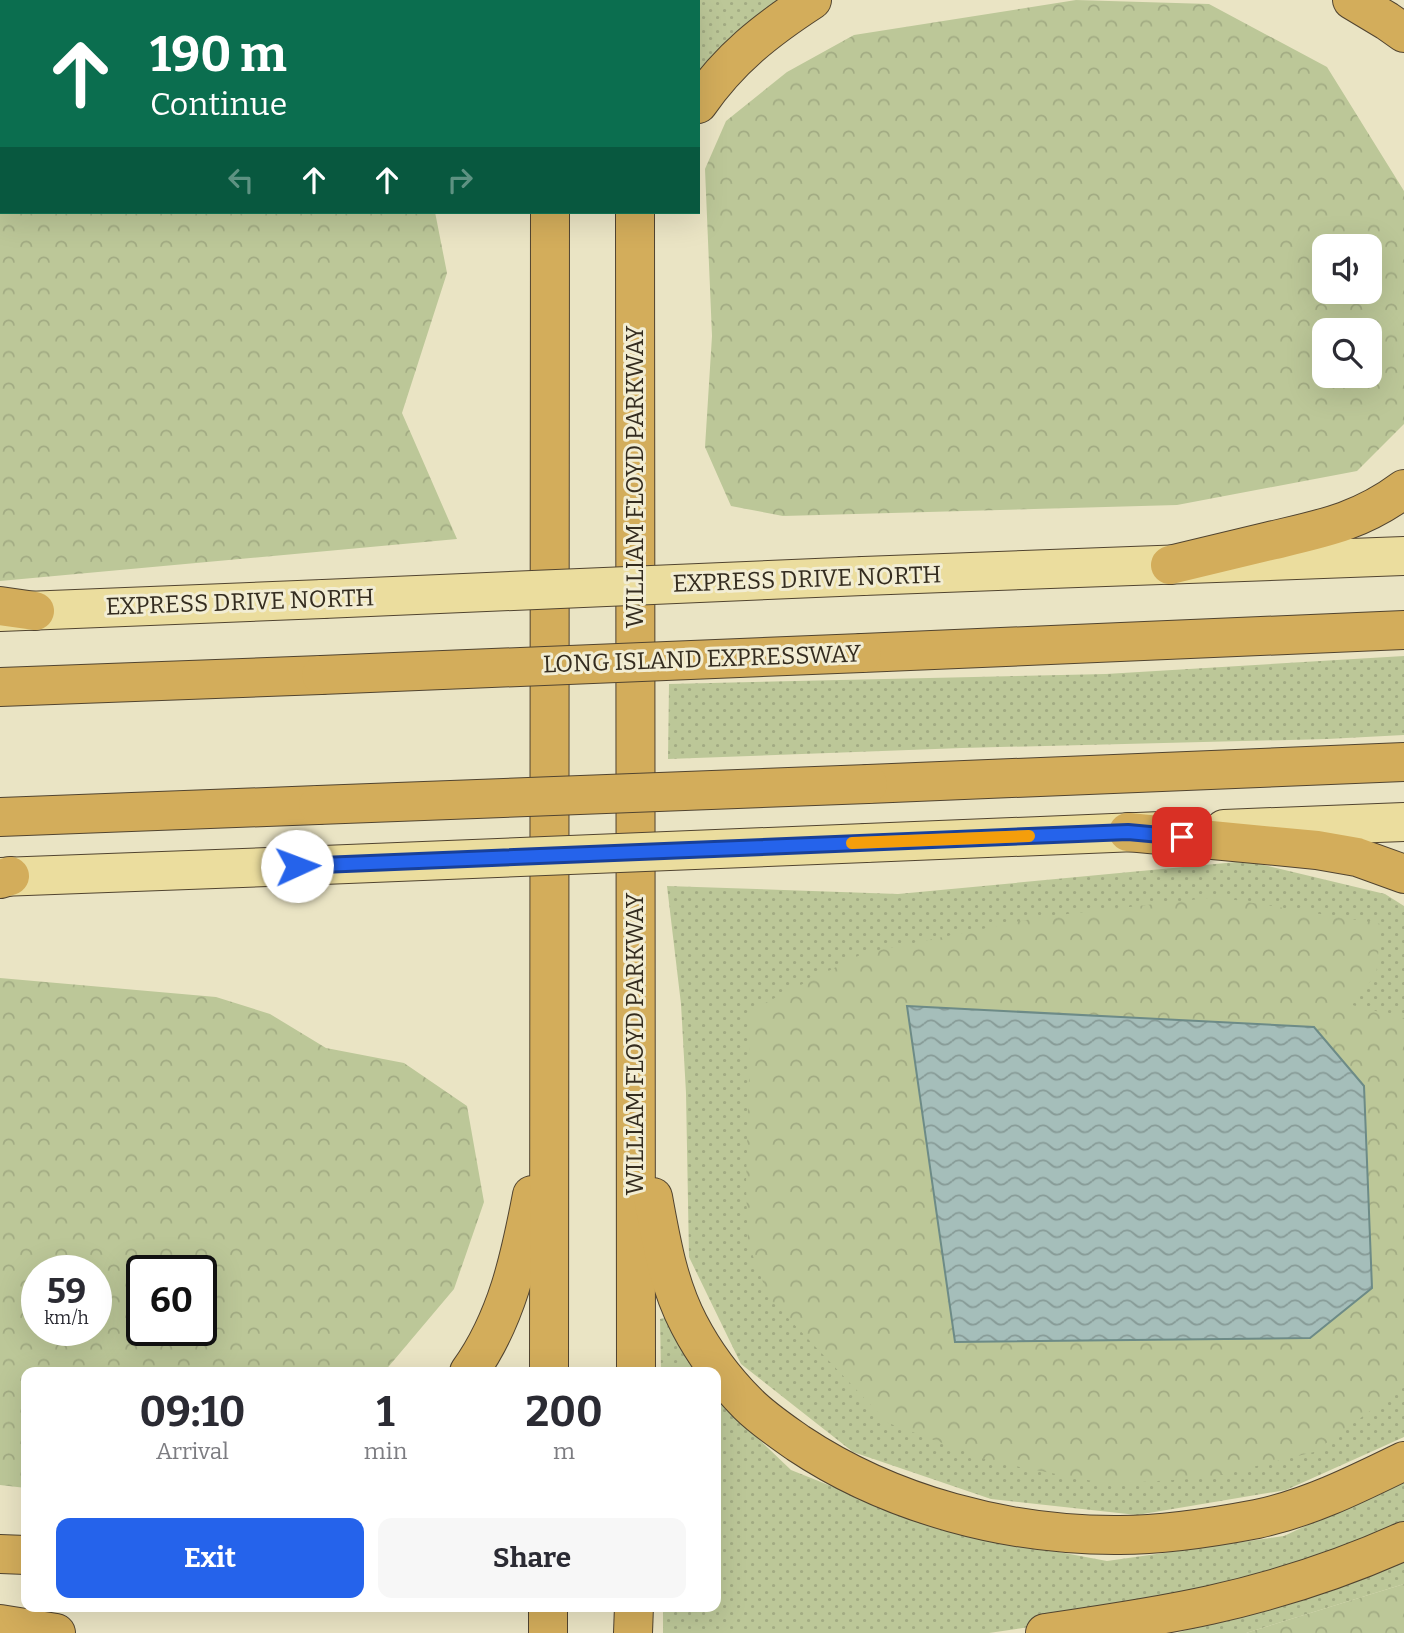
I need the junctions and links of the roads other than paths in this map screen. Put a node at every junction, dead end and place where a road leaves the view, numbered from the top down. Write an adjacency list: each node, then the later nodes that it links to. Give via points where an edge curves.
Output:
1 (812, 0): 4 (highway, via 752,42)
2 (1352, 0): 3 (highway)
3 (1404, 33)
4 (700, 101)
5 (525, 214): 9 (highway)
6 (550, 214): 9 (highway)
7 (635, 214): 10 (highway, WILLIAM FLOYD PARKWAY)
8 (656, 214): 10 (highway)
9 (550, 361): 24 (highway)
10 (635, 371): 23 (highway, WILLIAM FLOYD PARKWAY)
11 (1404, 489): 13 (highway, via 1359,517 1326,529)
12 (1404, 556): 13 (main road, EXPRESS DRIVE NORTH)
13 (1170, 565): 14 (main road, EXPRESS DRIVE NORTH, bridge)
14 (12, 610)
15 (1404, 630): 16 (highway, LONG ISLAND EXPRESSWAY, bridge)
16 (0, 687)
17 (1404, 762): 18 (highway, bridge)
18 (0, 817)
19 (1404, 822): 20 (main road)
20 (1128, 832): 21 (highway, via 1317,850 1357,857); 22 (main road, bridge)
21 (1404, 874)
22 (3, 877)
23 (635, 1103): 27 (highway, WILLIAM FLOYD PARKWAY); 28 (highway, via 674,1290 688,1323)
24 (549, 1114): 25 (highway, via 514,1278 491,1338); 26 (highway)
25 (472, 1367)
26 (549, 1367)
27 (636, 1367)
28 (716, 1367)
29 (721, 1374): 30 (highway, via 750,1406 815,1454 905,1496 1024,1528 1121,1535 1258,1518 1311,1503)
30 (1404, 1461)
31 (1404, 1541): 40 (highway, via 1258,1593)
32 (0, 1554): 33 (highway)
33 (21, 1555)
34 (548, 1612): 38 (highway)
35 (634, 1612): 39 (highway)
36 (0, 1625): 37 (highway)
37 (56, 1633)
38 (548, 1633)
39 (633, 1633)
40 (1045, 1633)

